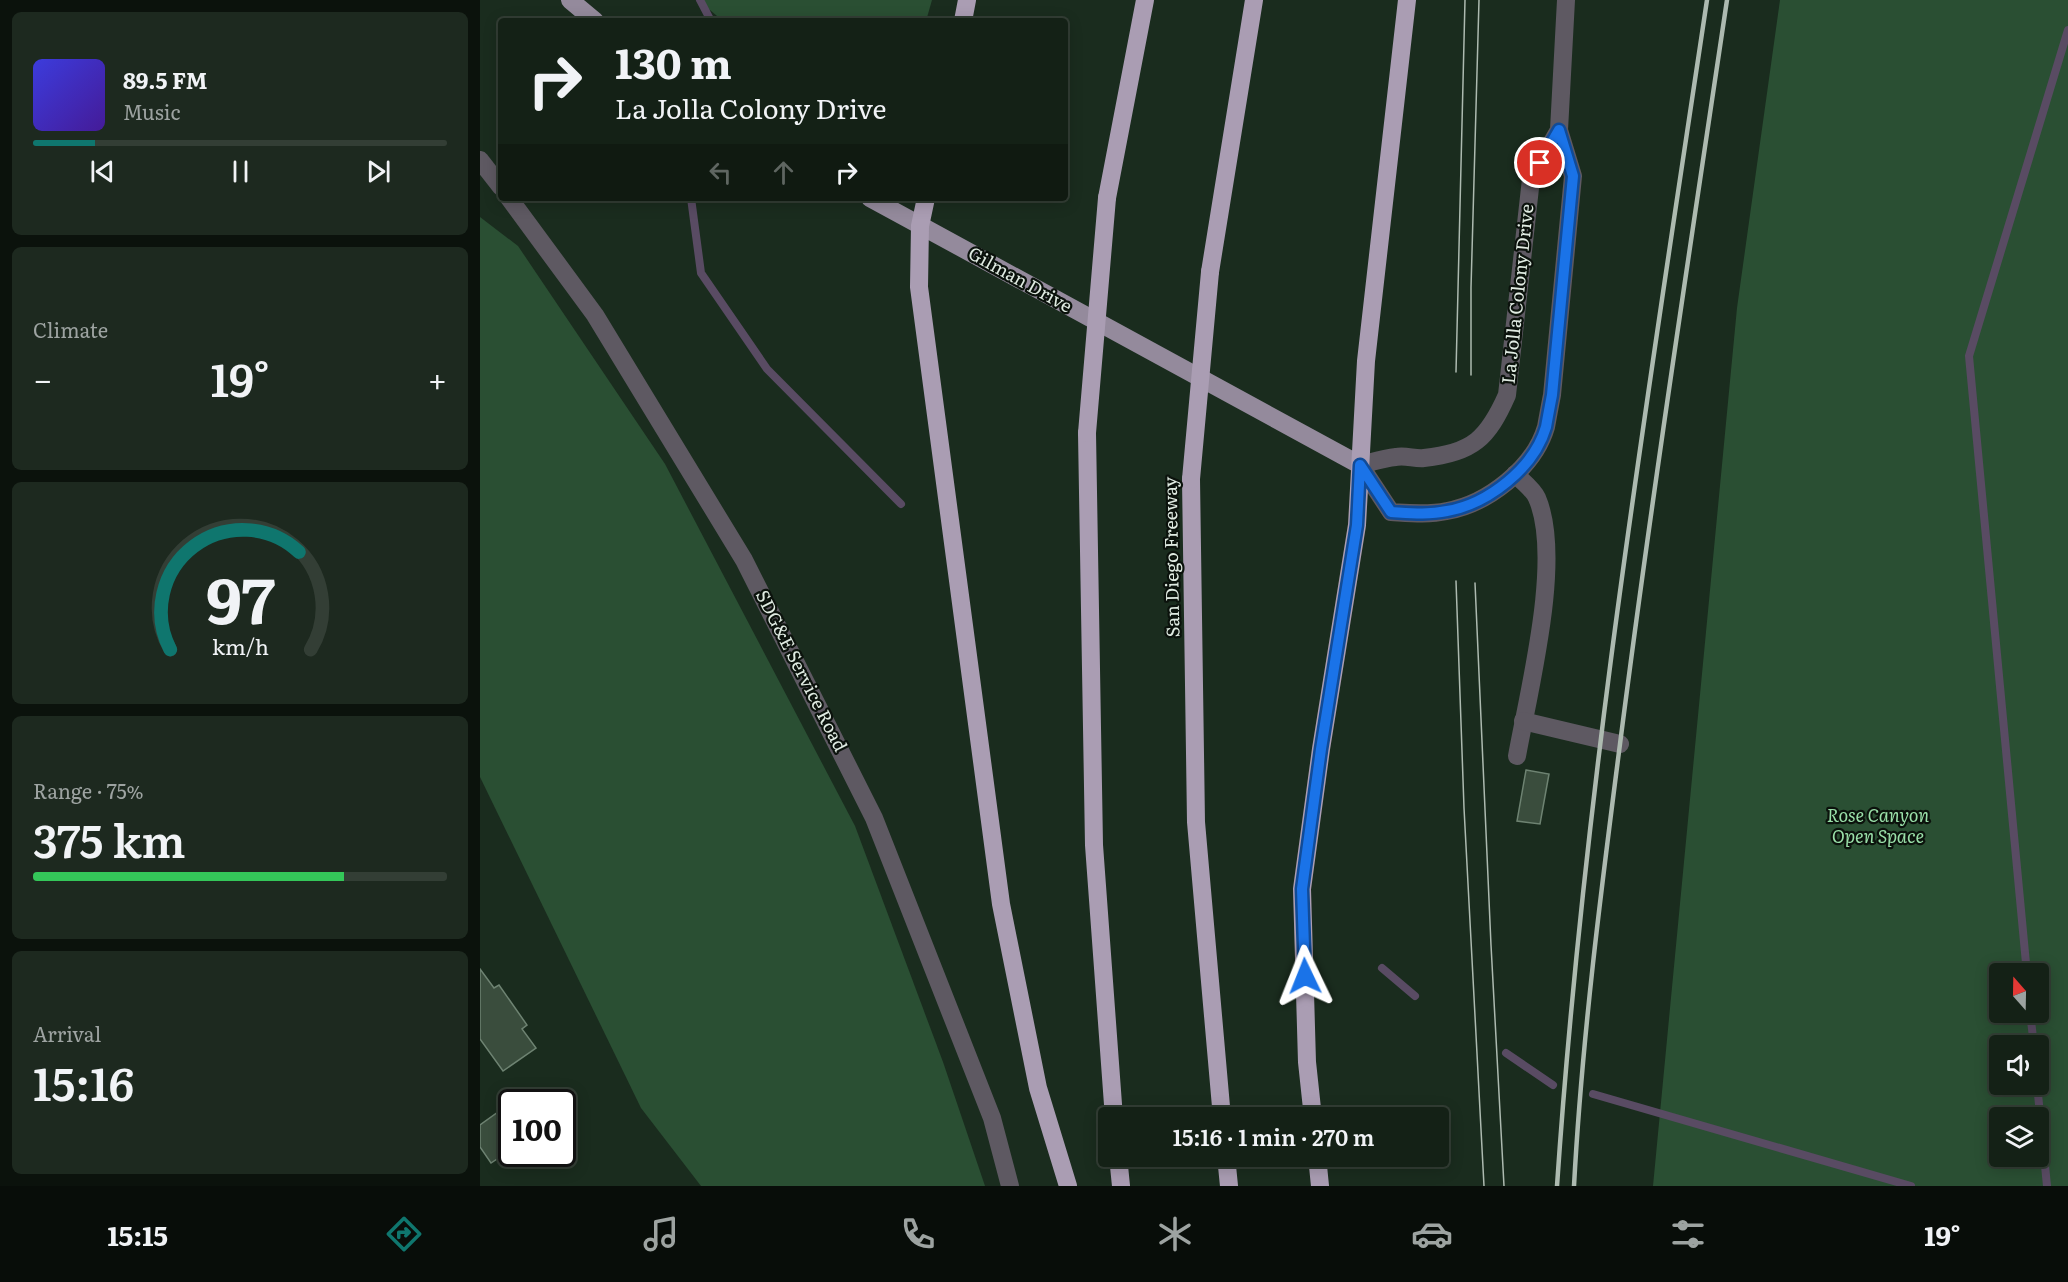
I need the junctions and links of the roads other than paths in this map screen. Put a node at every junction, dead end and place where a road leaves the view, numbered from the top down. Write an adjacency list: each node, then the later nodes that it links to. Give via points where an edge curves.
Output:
1 (570, 0): 7 (main road)
2 (967, 0): 8 (highway)
3 (1145, 0): 22 (highway, bridge, via 1107,198 1087,433 1094,845)
4 (1254, 0): 23 (highway, San Diego Freeway, bridge, via 1210,272 1191,478 1196,822)
5 (1407, 0): 17 (highway, via 1366,361)
6 (1566, 0): 9 (street, La Jolla Colony Drive)
7 (591, 18)
8 (964, 18)
9 (1559, 130): 17 (street, La Jolla Colony Drive, via 1531,179 1507,395 1494,423 1464,449 1422,458 1398,456); 18 (street, La Jolla Colony Drive, via 1573,176 1552,395 1534,454)
10 (483, 164): 11 (street)
11 (498, 184)
12 (511, 201): 28 (street, SDG&E Service Road, via 595,315 760,591 874,818 992,1118)
13 (875, 201): 15 (main road, Gilman Drive)
14 (925, 201): 15 (highway)
15 (920, 226): 16 (main road, Gilman Drive); 29 (highway, via 919,287 1002,904 1038,1088)
16 (1169, 363): 17 (main road, La Jolla Colony Drive)
17 (1360, 465): 18 (street, La Jolla Colony Drive, via 1391,512 1426,514 1466,506); 24 (highway, via 1357,525 1302,889)
18 (1515, 474): 19 (street, via 1536,495 1545,525 1547,569)
19 (1523, 722): 20 (street); 21 (street)
20 (1620, 744)
21 (1517, 756)
22 (1113, 1107)
23 (1221, 1107)
24 (1312, 1107)
25 (1119, 1167): 30 (highway)
26 (1227, 1167): 31 (highway)
27 (1318, 1167): 32 (highway)
28 (1010, 1186)
29 (1068, 1186)
30 (1121, 1186)
31 (1228, 1186)
32 (1320, 1186)

